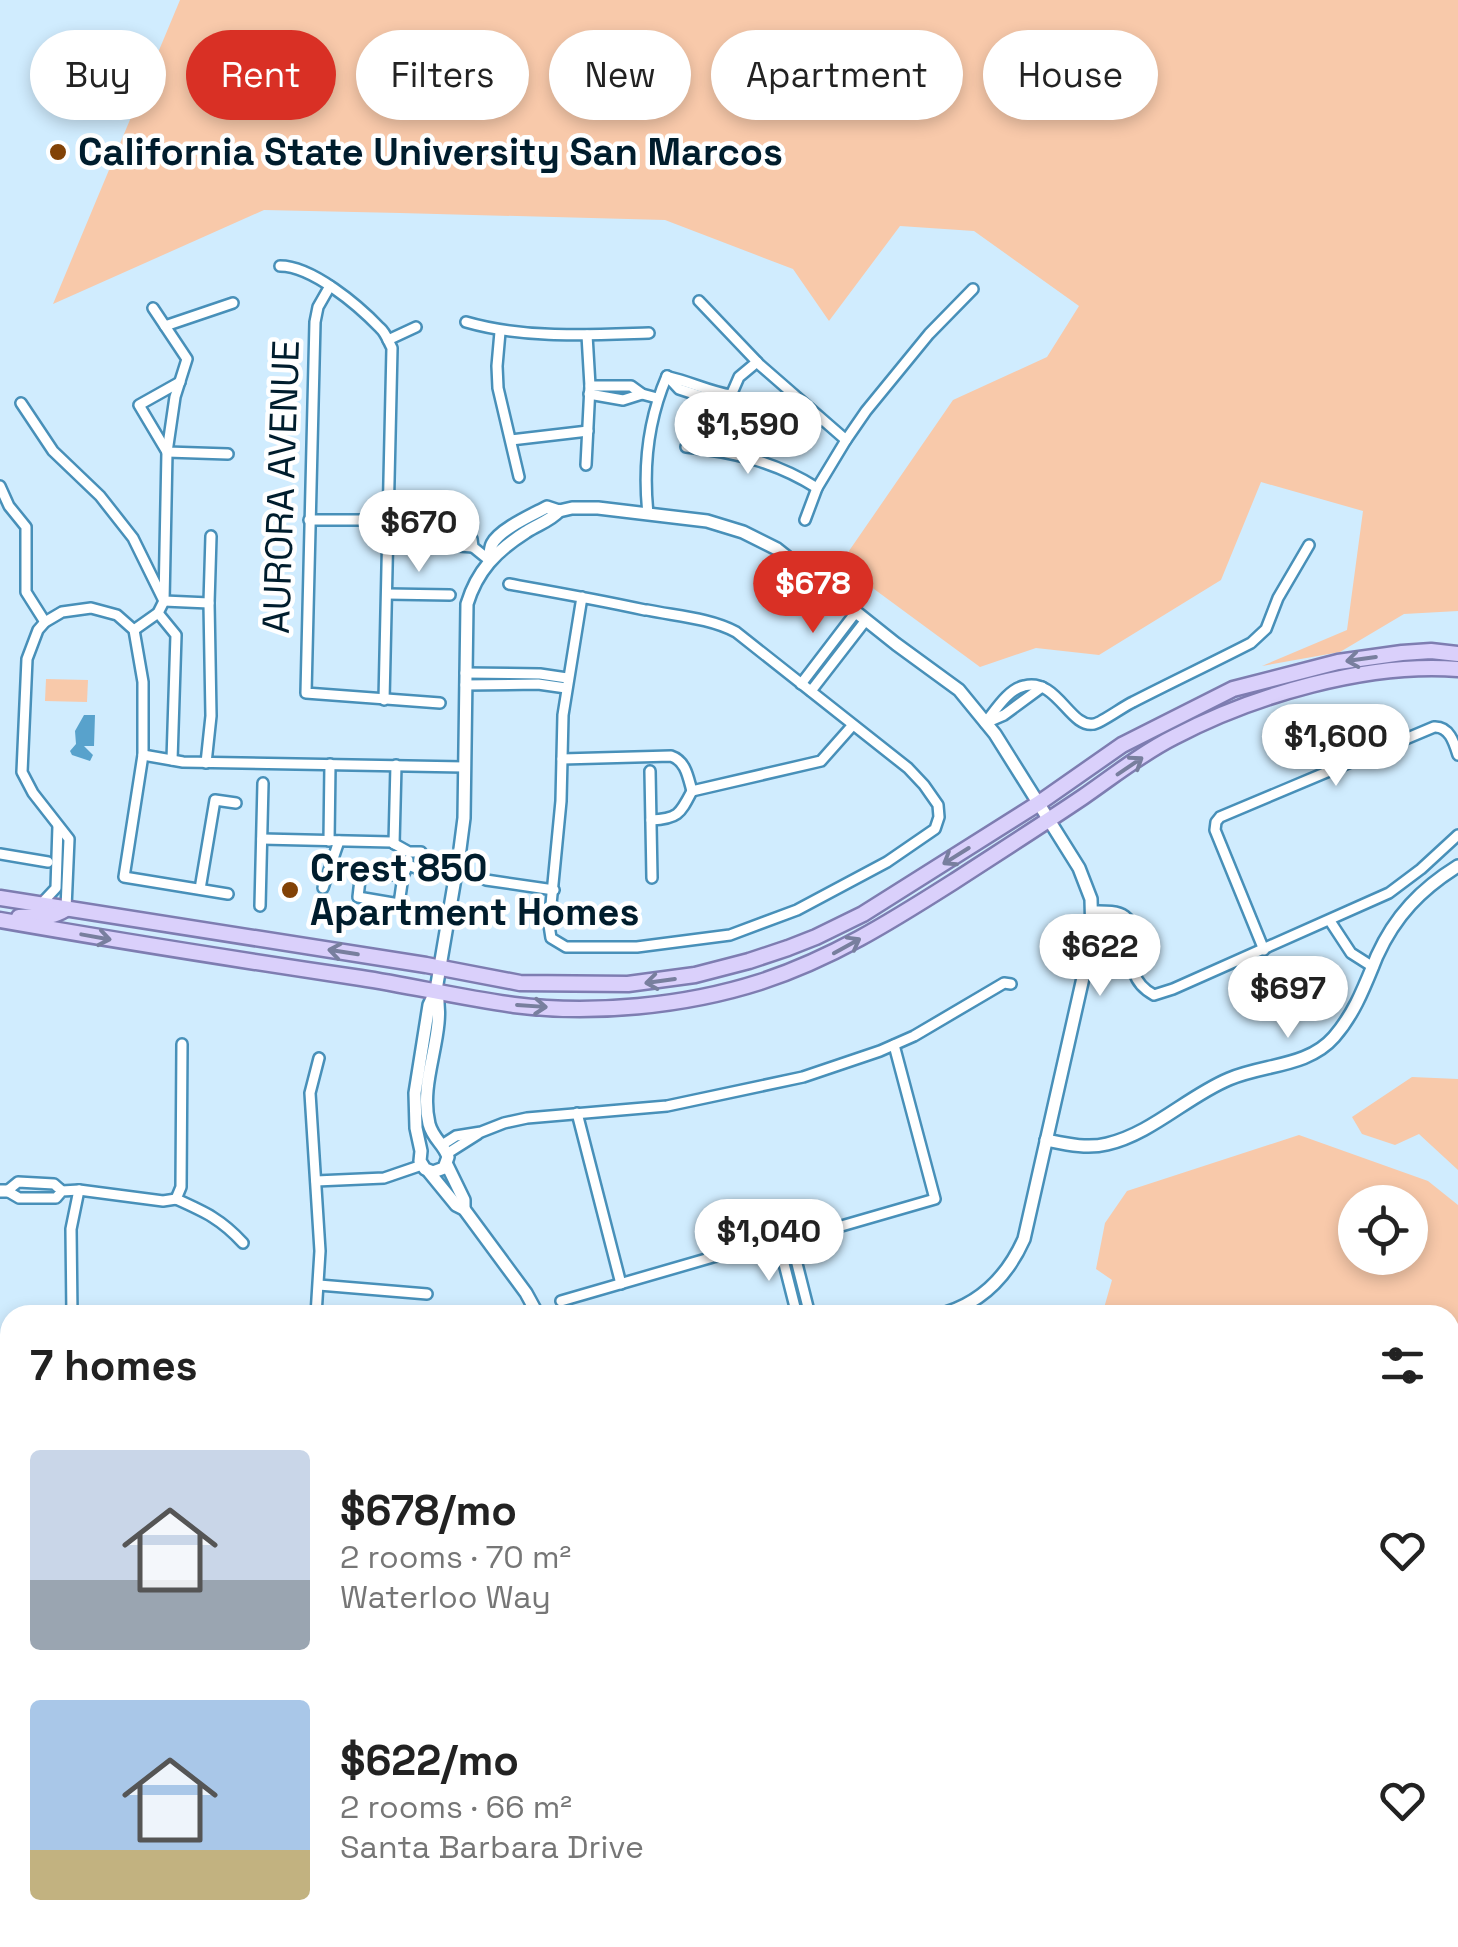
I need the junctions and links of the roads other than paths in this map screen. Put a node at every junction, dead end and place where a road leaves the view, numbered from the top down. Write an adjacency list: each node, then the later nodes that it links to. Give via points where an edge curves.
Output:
1 (280, 266): 2 (street, via 294,266)
2 (330, 286): 13 (street); 35 (street, AURORA AVENUE, via 315,322)
3 (973, 289): 25 (street, via 928,334)
4 (699, 301): 14 (street)
5 (232, 303): 8 (street)
6 (153, 308): 8 (street)
7 (466, 322): 10 (street)
8 (166, 326): 15 (street, via 187,358)
9 (416, 327): 13 (street)
10 (500, 332): 12 (street); 24 (street, via 498,388)
11 (649, 333): 12 (street)
12 (586, 335): 17 (street)
13 (388, 340): 37 (street)
14 (757, 362): 21 (street, via 739,377); 25 (street)
15 (180, 382): 27 (street); 27 (street, via 139,405)
16 (614, 385): 17 (street); 18 (street); 19 (street)
17 (589, 390): 19 (street); 23 (street)
18 (642, 394): 19 (street); 20 (street)
19 (613, 398)
20 (658, 398): 21 (street, via 667,376); 34 (street, via 644,480)
21 (730, 400): 28 (street)
22 (21, 403): 49 (street, via 53,450 133,538)
23 (588, 431): 24 (street); 30 (street)
24 (510, 440): 31 (street)
25 (846, 440): 33 (street)
26 (686, 446): 28 (street)
27 (167, 452): 29 (street); 49 (street)
28 (722, 452): 33 (street, via 764,460)
29 (228, 454)
30 (586, 465)
31 (519, 476)
32 (0, 486): 53 (street, via 26,527 26,592)
33 (818, 488): 36 (street)
34 (648, 514): 44 (street, via 547,507 492,544); 52 (street, via 743,532 777,549)
35 (309, 520): 37 (street); 63 (street, AURORA AVENUE, via 306,693)
36 (806, 520)
37 (388, 521): 38 (street); 46 (street)
38 (419, 521): 39 (street); 41 (street)
39 (453, 524): 41 (street); 43 (street)
40 (211, 536): 50 (street)
41 (448, 536): 43 (street)
42 (1309, 545): 60 (street, via 1266,629 1250,643 1096,724 1084,724)
43 (472, 547): 44 (street)
44 (489, 560): 57 (street, via 467,604)
45 (508, 584): 48 (street)
46 (387, 594): 47 (street); 63 (street)
47 (450, 596)
48 (582, 597): 58 (street); 59 (street, via 723,625)
49 (164, 601): 50 (street); 51 (street)
50 (209, 603): 72 (street)
51 (158, 613): 54 (street); 71 (street, via 176,635)
52 (861, 616): 59 (street); 61 (street); 66 (street, via 959,690)
53 (46, 622): 54 (street, via 91,608 117,615); 83 (street, via 27,659 22,772)
54 (134, 630): 68 (street, via 143,682)
55 (1458, 654): 80 (main road, one-way to 80, via 1338,662 1233,689 1122,745)
56 (1458, 670): 82 (main road, one-way to 56, via 1172,738 1245,706 1372,673)
57 (465, 679): 58 (street); 75 (street)
58 (566, 683): 70 (street)
59 (802, 684): 61 (street)
60 (1042, 687): 62 (street); 64 (street)
61 (811, 692): 67 (street)
62 (1014, 692): 64 (street); 66 (street)
63 (384, 700): 65 (street)
64 (1022, 701): 66 (street)
65 (440, 703)
66 (986, 722): 80 (street)
67 (852, 726): 78 (street, via 821,760); 99 (street, via 908,768 938,806 935,829 886,862 797,910 730,935 637,948 566,948 551,938)
68 (143, 755): 71 (street); 98 (street, via 124,877)
69 (1458, 755): 108 (street, via 1447,730 1430,728 1220,817 1215,830)
70 (562, 759): 78 (street, via 671,756 686,769); 99 (street)
71 (172, 760): 72 (street)
72 (206, 762): 73 (street)
73 (330, 764): 74 (street); 86 (street)
74 (396, 766): 75 (street); 87 (street)
75 (464, 767): 93 (street)
76 (650, 770): 81 (street)
77 (263, 783): 85 (street)
78 (692, 791): 81 (street, via 677,816)
79 (236, 803): 98 (street, via 214,800)
80 (1038, 803): 82 (street); 109 (main road, one-way to 109, via 863,914 749,962 628,984 520,983)
81 (651, 820): 95 (street)
82 (1049, 820): 105 (street, via 1079,868); 112 (main road, one-way to 82, via 518,1006 624,1007 756,983 858,940)
83 (58, 823): 102 (street, via 56,888); 104 (street, via 69,839)
84 (1458, 835): 107 (street, via 1396,889)
85 (262, 839): 86 (street); 103 (street)
86 (334, 841): 87 (street); 97 (street)
87 (394, 844): 88 (street)
88 (408, 852): 91 (street); 93 (street)
89 (0, 854): 90 (street)
90 (48, 862)
91 (408, 865): 93 (street); 94 (street)
92 (1458, 866): 110 (street, via 1408,905)
93 (457, 868): 109 (street)
94 (403, 876): 94 (street, via 400,904 358,897 361,871)
95 (652, 878)
96 (486, 880): 99 (street)
97 (323, 888)
98 (200, 890): 100 (street)
99 (554, 890)
100 (228, 894)
101 (0, 898): 102 (main road)
102 (41, 904): 104 (main road)
103 (260, 906)
104 (66, 908): 106 (main road, via 48,917); 109 (main road, one-way to 104)
105 (1092, 911): 108 (street, via 1128,919 1135,980 1154,995); 117 (street, via 1090,954)
106 (0, 920): 112 (main road, one-way to 112)
107 (1330, 921): 108 (street); 110 (street, via 1351,954)
108 (1264, 950)
109 (439, 967): 112 (street)
110 (1373, 968): 117 (street, via 1349,1018 1323,1049 1227,1080 1109,1144)
111 (1011, 984): 114 (street)
112 (436, 990): 118 (street, via 416,1093); 119 (street, via 440,1007 427,1104)
113 (182, 1044): 127 (street)
114 (894, 1045): 116 (street, via 721,1096); 129 (street, via 935,1199)
115 (318, 1058): 121 (street, via 310,1093)
116 (577, 1113): 119 (street, via 504,1123); 134 (street)
117 (1046, 1140): 143 (street, via 1024,1239 994,1285)
118 (421, 1151): 119 (street, via 426,1146); 120 (street)
119 (443, 1152): 120 (street, via 441,1170); 128 (street)
120 (426, 1168): 121 (street, via 384,1178); 128 (street)
121 (316, 1181): 135 (street)
122 (42, 1183): 124 (street, via 18,1182); 125 (street); 126 (street)
123 (79, 1190): 125 (street); 127 (street); 138 (street, via 70,1228)
124 (3, 1191): 126 (street)
125 (62, 1192): 126 (street)
126 (41, 1198)
127 (176, 1199): 130 (street, via 225,1224)
128 (464, 1209): 140 (street)
129 (791, 1240): 131 (street); 132 (street)
130 (243, 1243)
131 (779, 1244): 133 (street); 134 (street)
132 (797, 1266): 133 (street); 142 (street)
133 (785, 1269): 141 (street)
134 (621, 1284): 137 (street)
135 (319, 1285): 136 (street); 139 (street)
136 (427, 1294)
137 (562, 1301)
138 (72, 1305)
139 (317, 1305)
140 (533, 1305)
141 (795, 1305)
142 (807, 1305)
143 (965, 1305)

